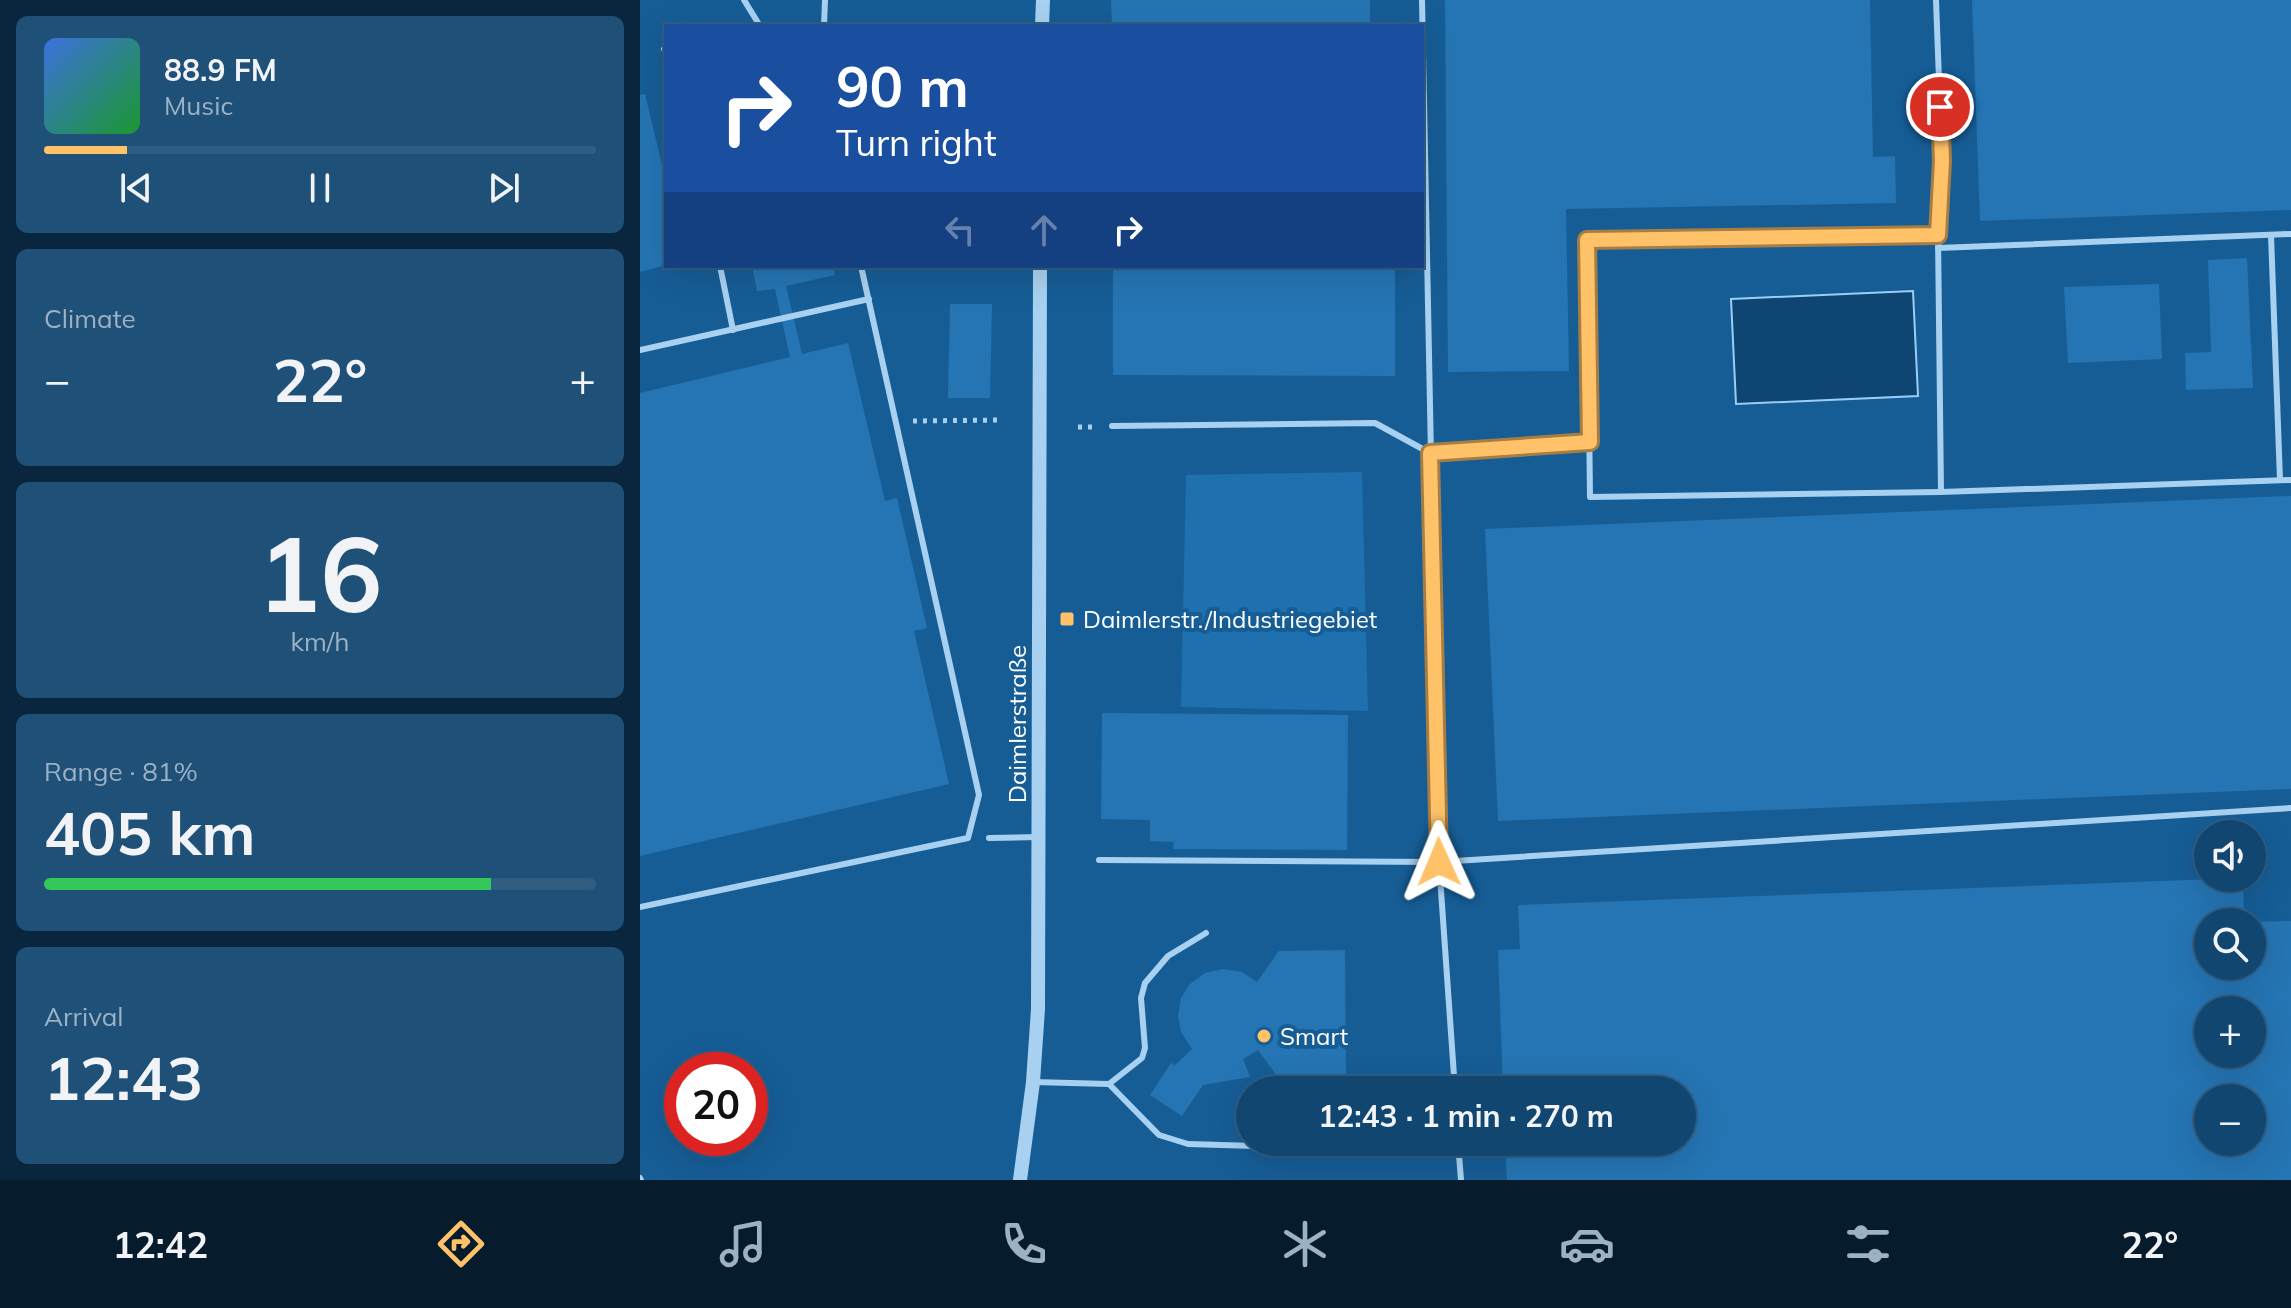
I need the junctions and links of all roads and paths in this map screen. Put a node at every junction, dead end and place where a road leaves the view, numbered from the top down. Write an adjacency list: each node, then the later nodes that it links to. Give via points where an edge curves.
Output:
1 (744, 0): 6 (lane)
2 (825, 0): 7 (lane)
3 (1043, 0): 8 (street)
4 (1422, 0): 9 (lane)
5 (1936, 0): 12 (lane, via 1942,161)
6 (759, 24)
7 (824, 24)
8 (1042, 24)
9 (1422, 24)
10 (1424, 113): 27 (lane)
11 (2291, 234): 13 (lane)
12 (1938, 235): 14 (lane); 26 (lane, via 1587,240)
13 (2271, 235): 14 (lane); 28 (lane)
14 (1938, 248): 30 (lane)
15 (720, 268): 19 (lane)
16 (861, 268): 18 (lane)
17 (1040, 268): 32 (street, Daimlerstraße)
18 (869, 299): 19 (lane); 22 (lane)
19 (733, 330): 20 (lane)
20 (640, 350)
21 (1001, 420): 22 (path)
22 (896, 421): 36 (lane, via 979,795 968,838)
23 (1112, 426): 27 (lane, via 1375,423)
24 (1078, 427): 25 (path)
25 (1087, 427)
26 (1590, 442): 27 (lane); 30 (lane, via 1590,497)
27 (1430, 453): 35 (lane)
28 (2280, 480): 29 (lane); 30 (lane)
29 (2291, 480)
30 (1941, 492)
31 (2291, 808): 35 (lane)
32 (1039, 837): 33 (lane); 39 (street, Daimlerstraße)
33 (989, 838)
34 (1099, 860): 35 (lane)
35 (1439, 862): 38 (lane)
36 (640, 907)
37 (1206, 933): 40 (lane, via 1168,956 1145,983 1142,1058)
38 (1454, 1076)
39 (1033, 1082): 40 (lane); 43 (street, Daimlerstraße)
40 (1109, 1084): 41 (lane, via 1159,1135 1188,1144)
41 (1236, 1145)
42 (1459, 1156): 44 (lane)
43 (1020, 1180)
44 (1461, 1180)

